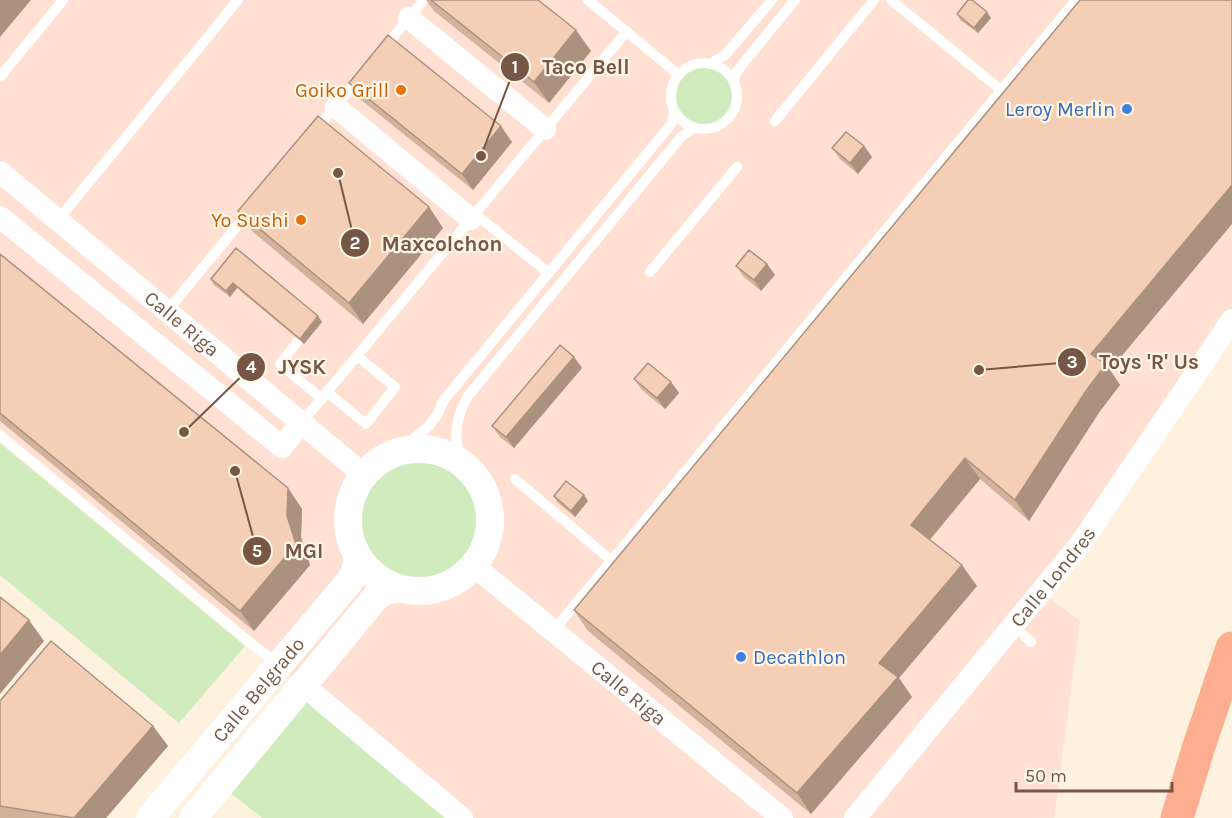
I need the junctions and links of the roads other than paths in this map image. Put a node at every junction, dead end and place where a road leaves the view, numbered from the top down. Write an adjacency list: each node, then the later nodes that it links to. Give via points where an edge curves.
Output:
1 (63, 0): 14 (lane)
2 (238, 0): 28 (lane)
3 (424, 0): 10 (lane)
4 (588, 0): 11 (lane)
5 (772, 0): 12 (lane, via 724,55)
6 (795, 0): 15 (lane)
7 (874, 0): 19 (lane)
8 (891, 0): 16 (lane)
9 (1076, 0): 16 (lane)
10 (409, 18): 17 (lane); 21 (street)
11 (627, 32): 13 (lane); 21 (lane)
12 (710, 64): 13 (lane, via 693,66); 15 (lane, via 722,69)
13 (679, 75): 18 (lane, via 672,92)
14 (0, 77)
15 (733, 81): 20 (lane, via 737,93 730,117 713,128)
16 (1001, 90): 43 (lane)
17 (336, 107): 22 (lane); 27 (street)
18 (674, 110): 20 (lane); 30 (lane, via 672,123)
19 (775, 121)
20 (693, 127): 39 (lane, via 468,396 456,433)
21 (545, 129): 27 (lane)
22 (310, 138)
23 (737, 167): 29 (lane)
24 (0, 172): 28 (street, Calle Riga)
25 (259, 200): 31 (lane)
26 (0, 217): 36 (street, via 282,447)
27 (473, 217): 30 (lane); 34 (lane)
28 (58, 220): 31 (street, Calle Riga)
29 (650, 272)
30 (549, 273): 38 (lane, via 444,400 433,421)
31 (168, 310): 36 (street, Calle Riga)
32 (1232, 320): 46 (street, Calle Londres, via 1081,543)
33 (299, 340): 35 (lane, via 280,364)
34 (357, 356): 35 (lane); 35 (lane, via 395,387 366,424)
35 (325, 395): 36 (lane)
36 (302, 422): 40 (street, Calle Riga)
37 (0, 435): 50 (lane)
38 (396, 453): 39 (street, via 436,451); 40 (street)
39 (464, 465): 44 (street, via 485,493 490,518 487,543)
40 (364, 475): 42 (street, via 353,495 348,518 351,541)
41 (515, 479): 43 (lane)
42 (359, 558): 45 (street, via 377,577); 50 (street, Calle Belgrado, via 349,582)
43 (612, 561): 47 (lane)
44 (474, 566): 45 (street, via 444,587 420,591); 47 (street, Calle Riga)
45 (398, 588): 51 (street, Calle Belgrado, via 376,597)
46 (1013, 626): 48 (lane); 56 (street, Calle Londres)
47 (554, 630): 55 (street, Calle Riga)
48 (1031, 642)
49 (1232, 648): 57 (highway)
50 (279, 665): 52 (street, Calle Belgrado)
51 (303, 685): 53 (street, Calle Belgrado); 54 (street)
52 (150, 818)
53 (193, 818)
54 (462, 818)
55 (782, 818)
56 (855, 818)
57 (1177, 818)

